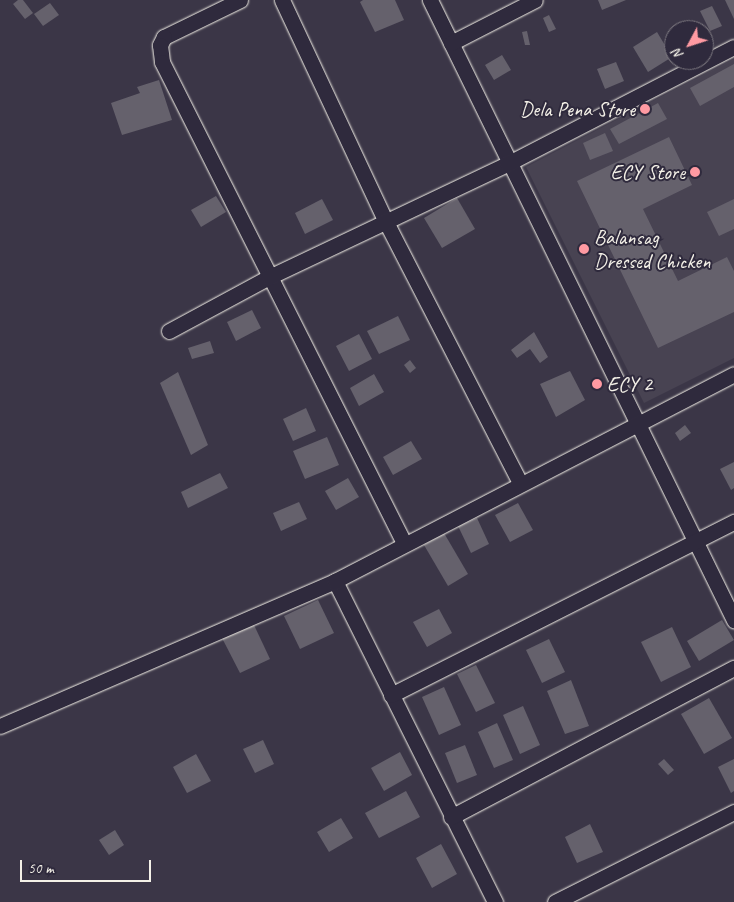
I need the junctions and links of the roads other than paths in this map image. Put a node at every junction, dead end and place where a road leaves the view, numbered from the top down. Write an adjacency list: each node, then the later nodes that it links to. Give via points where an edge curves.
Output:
1 (240, 0): 9 (street, via 164,36 160,45 162,62)
2 (282, 0): 8 (street)
3 (430, 0): 5 (street)
4 (535, 0): 5 (street)
5 (451, 43): 7 (street)
6 (734, 47): 7 (street)
7 (508, 164): 8 (street); 12 (street)
8 (386, 222): 9 (street); 13 (street)
9 (269, 277): 10 (street); 16 (street)
10 (169, 331)
11 (734, 374): 12 (street)
12 (638, 422): 13 (street); 15 (street)
13 (520, 483): 16 (street)
14 (734, 522): 15 (street)
15 (696, 541): 18 (street); 20 (street)
16 (404, 543): 17 (street)
17 (335, 581): 20 (street); 21 (street)
18 (734, 620)
19 (734, 668): 23 (street)
20 (391, 695): 23 (street)
21 (0, 726)
22 (734, 812): 25 (street)
23 (451, 817): 24 (street)
24 (495, 902)
25 (555, 902)

